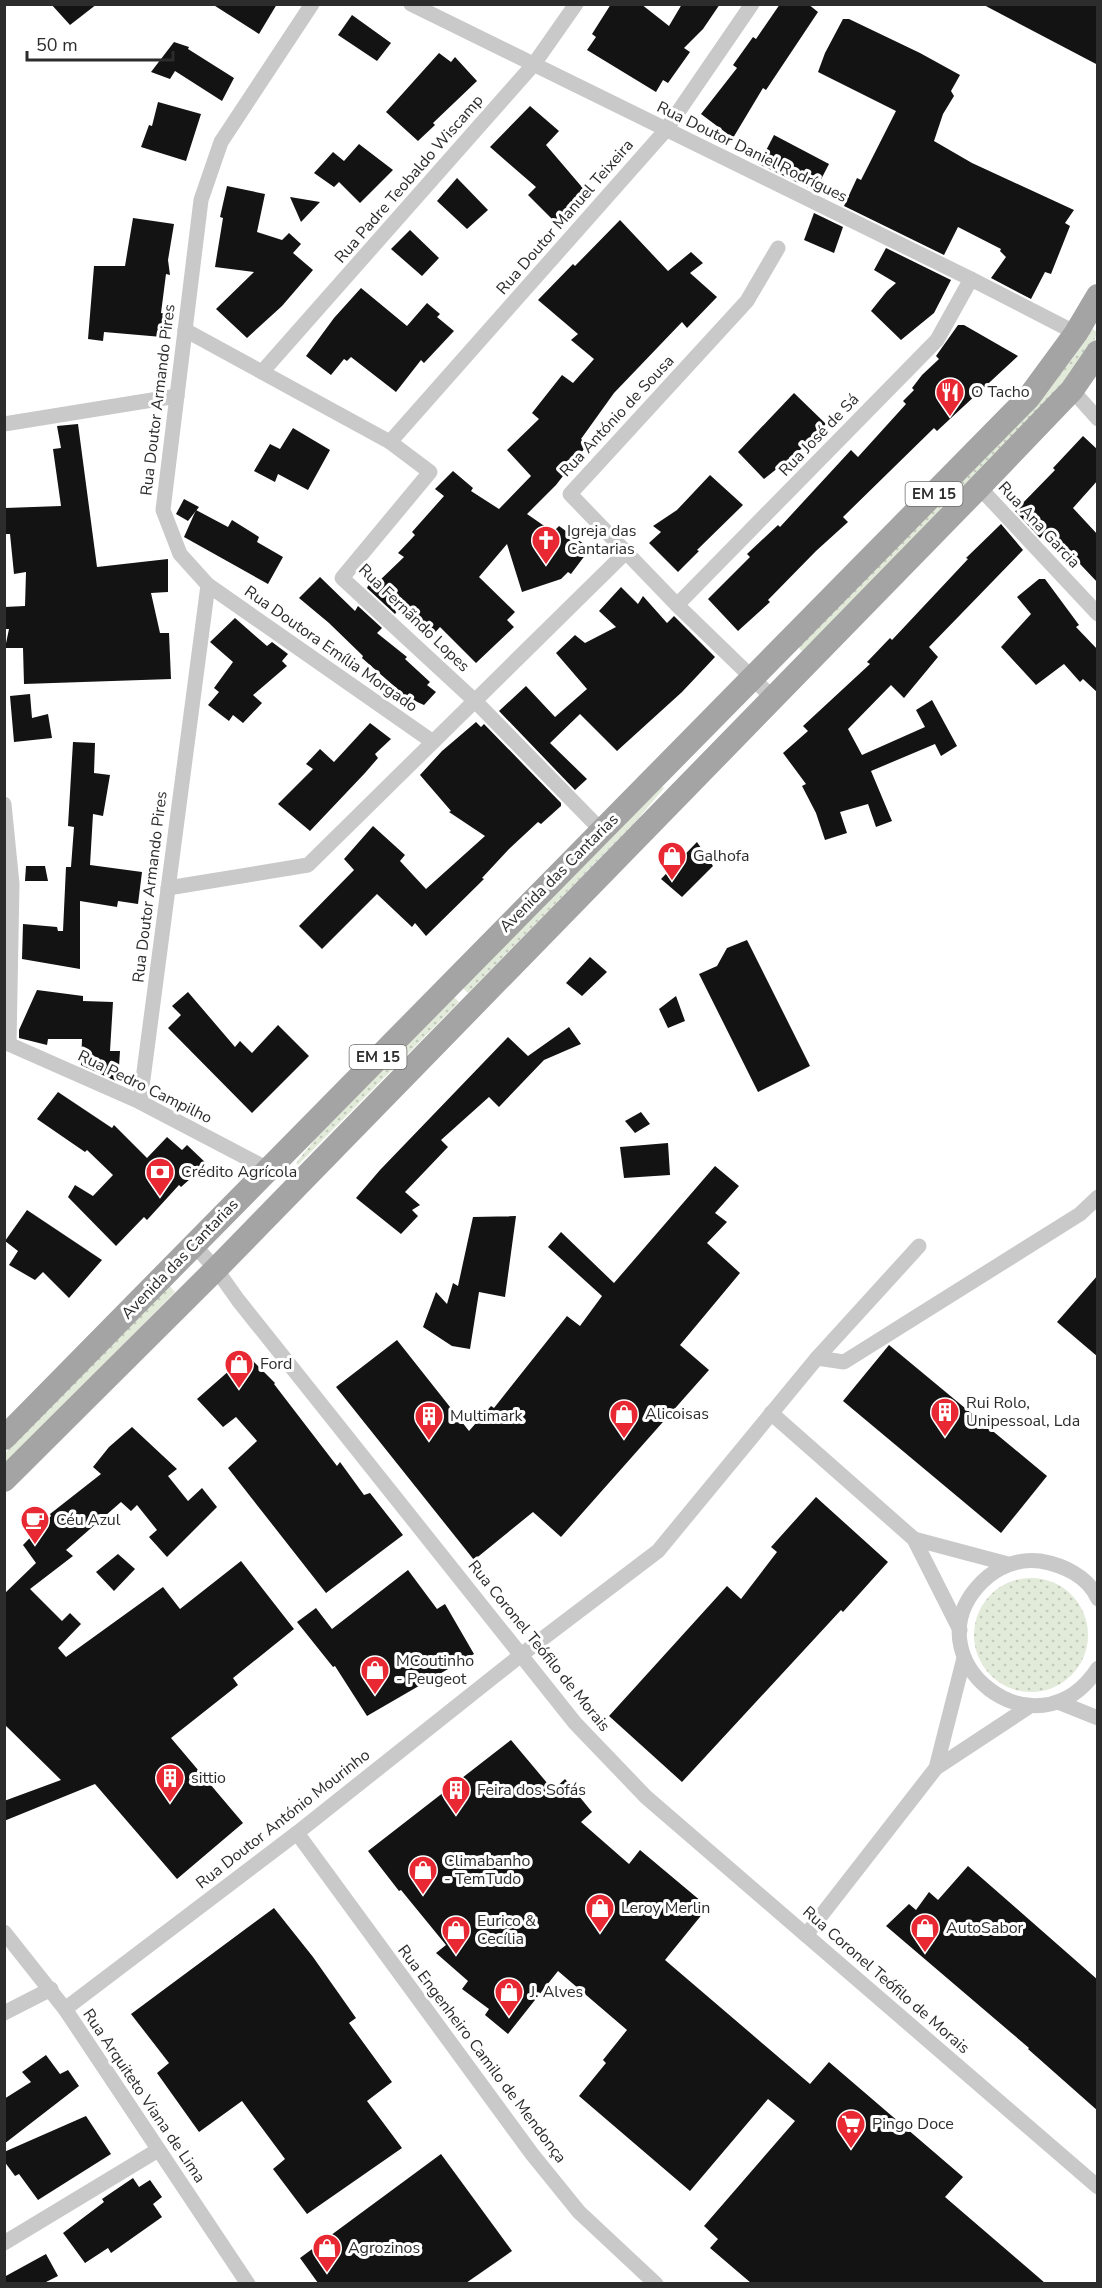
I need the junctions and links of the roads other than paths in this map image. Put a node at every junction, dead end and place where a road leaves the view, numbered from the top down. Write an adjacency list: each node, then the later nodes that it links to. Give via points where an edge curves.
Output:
1 (312, 4): 10 (street, Rua Doutor Armando Pires, via 221,142 201,200)
2 (411, 4): 5 (street, Rua Doutor Daniel Rodrígues)
3 (576, 4): 5 (street, Rua Padre Teobaldo Wiscamp)
4 (752, 4): 6 (street, Rua Doutor Manuel Teixeira)
5 (534, 64): 6 (street, Rua Doutor Daniel Rodrígues); 13 (street, Rua Padre Teobaldo Wiscamp)
6 (665, 130): 8 (street, Rua Doutor Daniel Rodrígues); 18 (street, Rua Doutor Manuel Teixeira)
7 (778, 248): 20 (street, Rua António de Sousa, via 747,301 570,494)
8 (971, 279): 11 (street, Rua Doutor Daniel Rodrígues); 22 (street, Rua José de Sá, via 937,340)
9 (1098, 296): 11 (main road, Avenida das Cantarias / EM 15)
10 (185, 330): 13 (street, Rua Fernãndo Lopes); 15 (street, Rua Doutor Armando Pires)
11 (1076, 333): 24 (main road, Avenida das Cantarias / EM 15, via 1029,398)
12 (1098, 352): 14 (main road, Avenida das Cantarias / EM 15)
13 (262, 372): 18 (street, Rua Fernãndo Lopes)
14 (1072, 390): 16 (street); 19 (main road, Avenida das Cantarias / EM 15)
15 (177, 396): 17 (street); 21 (street, Rua Doutor Armando Pires, via 163,510 180,554)
16 (1098, 419)
17 (4, 424)
18 (390, 442): 26 (street, Rua Fernãndo Lopes, via 430,472 342,578)
19 (979, 487): 23 (street, Rua Ana Garcia); 25 (main road, Avenida das Cantarias / EM 15)
20 (626, 552): 22 (street, Rua António de Sousa); 26 (street)
21 (208, 585): 27 (street, Rua Doutora Emília Morgado); 30 (street, Rua Doutor Armando Pires)
22 (677, 605): 24 (street, Rua António de Sousa)
23 (1098, 614)
24 (753, 677): 25 (street, Rua António de Sousa); 29 (main road, Avenida das Cantarias / EM 15)
25 (773, 698): 38 (main road, Avenida das Cantarias / EM 15)
26 (475, 701): 27 (street); 29 (street, Rua Fernãndo Lopes)
27 (433, 742): 30 (street, via 308,865)
28 (4, 804): 31 (street, via 12,884)
29 (601, 830): 33 (main road, Avenida das Cantarias / EM 15)
30 (168, 888): 32 (street, Rua Doutor Armando Pires)
31 (7, 1043): 32 (street, Rua Pedro Campilho)
32 (140, 1102): 34 (street, Rua Pedro Campilho)
33 (305, 1131): 34 (main road, Avenida das Cantarias / EM 15); 38 (main road, via 284,1171 218,1244)
34 (268, 1169): 36 (main road, Avenida das Cantarias / EM 15)
35 (1098, 1197): 39 (street, via 1080,1214 844,1362)
36 (194, 1245): 38 (street, Rua Coronel Teófilo de Morais); 41 (main road, Avenida das Cantarias / EM 15)
37 (919, 1246): 39 (street, Rua Doutor António Mourinho)
38 (216, 1269): 42 (main road, Avenida das Cantarias / EM 15); 47 (street, Rua Coronel Teófilo de Morais)
39 (817, 1358): 40 (street, Rua Doutor António Mourinho)
40 (771, 1413): 43 (street); 47 (street, Rua Doutor António Mourinho, via 658,1551)
41 (4, 1438)
42 (4, 1480)
43 (914, 1539): 44 (street); 46 (street)
44 (1008, 1564): 45 (street, via 1032,1560 1057,1564 1078,1575); 46 (street, via 989,1574 974,1590 964,1608)
45 (1098, 1599)
46 (960, 1630): 48 (street)
47 (521, 1655): 54 (street, Rua Doutor António Mourinho); 56 (street, Rua Coronel Teófilo de Morais, via 575,1723 646,1797)
48 (964, 1658): 51 (street, via 990,1692 1009,1702); 53 (street)
49 (1098, 1668): 50 (street, via 1076,1693)
50 (1058, 1702): 51 (street); 52 (street)
51 (1030, 1706): 53 (street)
52 (1098, 1718)
53 (936, 1768): 56 (street)
54 (297, 1833): 58 (street, Rua Doutor António Mourinho); 64 (street, Rua Engenheiro Camilo de Mendonça, via 532,2154 579,2212)
55 (4, 1932): 57 (street, Rua Arquiteto Viana de Lima)
56 (806, 1935): 61 (street, Rua Coronel Teófilo de Morais)
57 (51, 1989): 58 (street, Rua Arquiteto Viana de Lima); 59 (street)
58 (65, 2008): 60 (street, Rua Arquiteto Viana de Lima)
59 (4, 2013)
60 (158, 2150): 62 (street); 63 (street, Rua Arquiteto Viana de Lima)
61 (1098, 2187)
62 (4, 2243)
63 (248, 2283)
64 (656, 2283)

